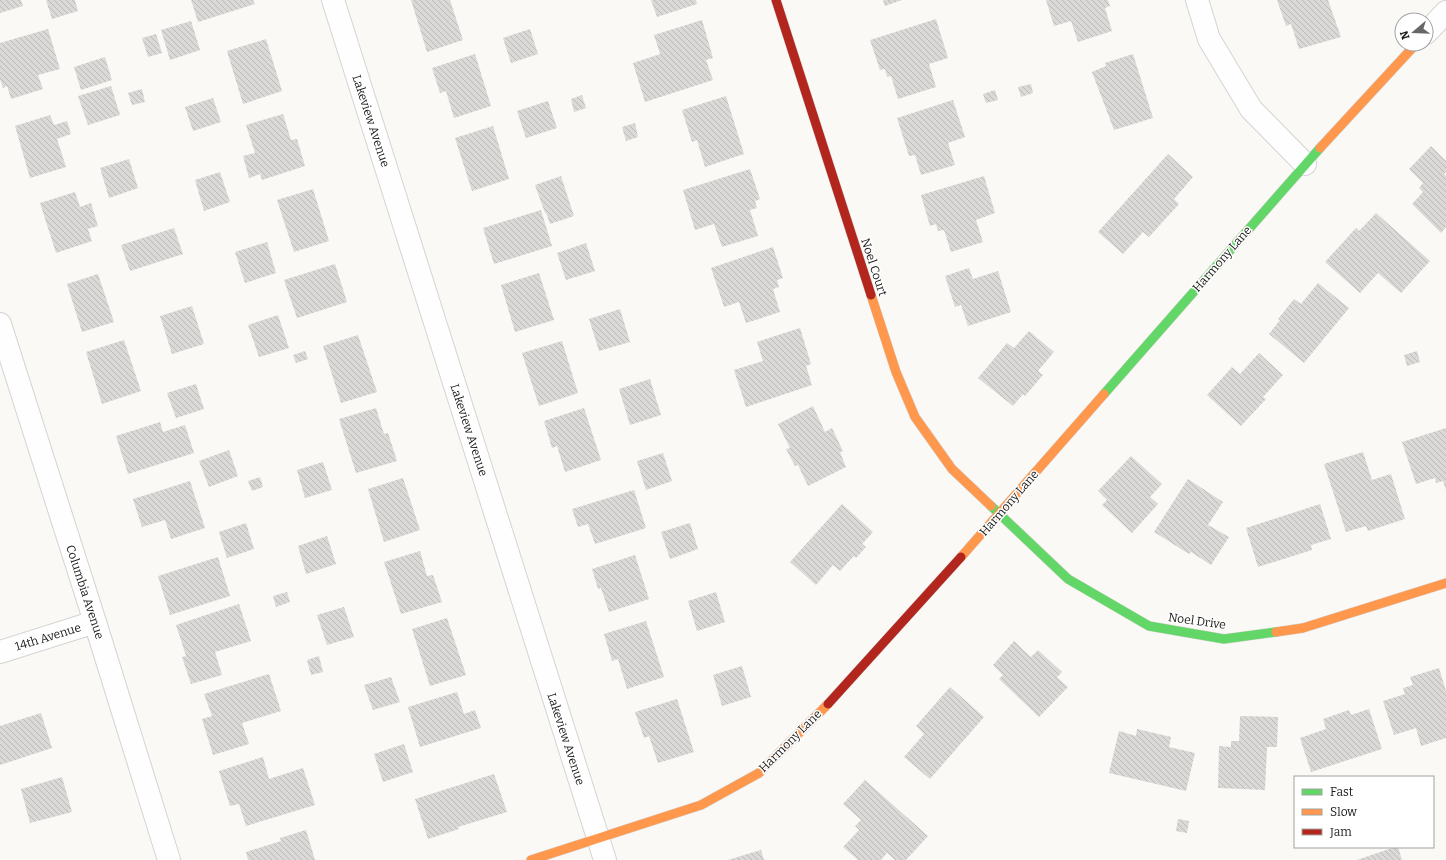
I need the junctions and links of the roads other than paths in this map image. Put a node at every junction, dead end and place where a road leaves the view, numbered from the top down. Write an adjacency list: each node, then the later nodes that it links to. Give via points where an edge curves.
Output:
1 (333, 0): 13 (street, Lakeview Avenue)
2 (776, 0): 9 (street, Noel Court, via 896,372 915,417 952,469)
3 (1197, 0): 7 (street, via 1209,39 1251,109)
4 (1446, 12): 5 (street)
5 (1434, 25)
6 (1409, 52): 7 (street, Harmony Lane)
7 (1305, 164): 9 (street, Harmony Lane)
8 (0, 324): 11 (street, Columbia Avenue)
9 (999, 514): 10 (street, Noel Drive, via 1068,579 1150,626 1224,639 1303,628); 13 (street, Harmony Lane, via 834,698 759,773 701,805)
10 (1446, 583)
11 (95, 622): 12 (street, 14th Avenue); 14 (street, Columbia Avenue)
12 (0, 652)
13 (598, 839): 15 (street, Harmony Lane); 16 (street, Lakeview Avenue)
14 (169, 860)
15 (531, 860)
16 (605, 860)

